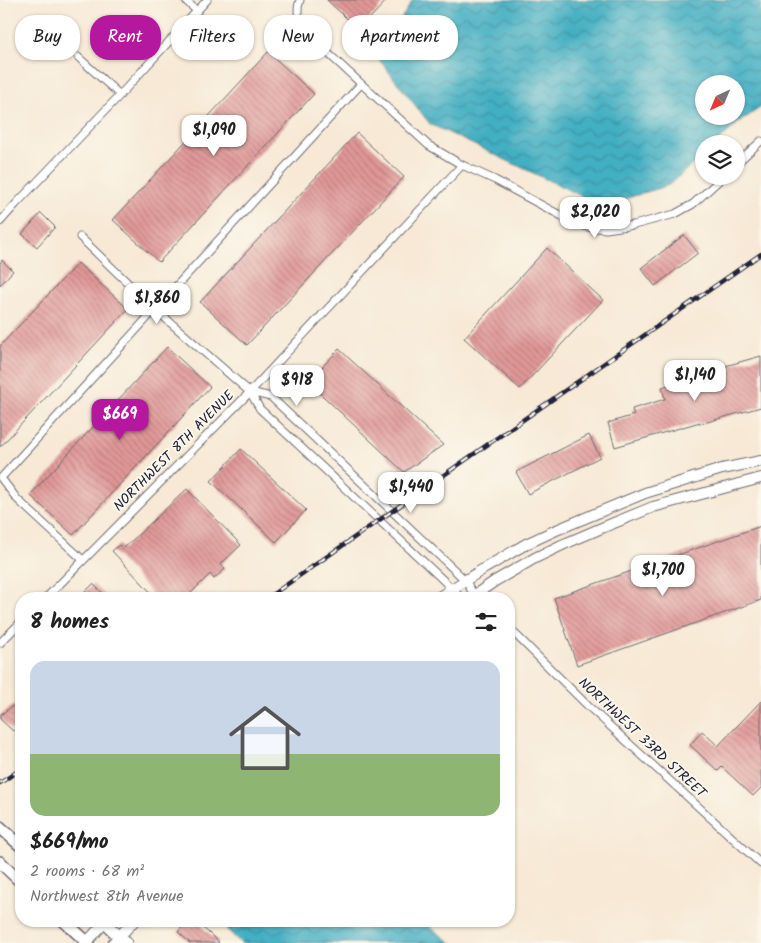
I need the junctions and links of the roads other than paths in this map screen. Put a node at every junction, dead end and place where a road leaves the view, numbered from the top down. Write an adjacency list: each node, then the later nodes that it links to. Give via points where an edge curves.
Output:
1 (184, 0): 4 (street)
2 (207, 0): 4 (street)
3 (300, 0): 6 (street, via 297,6 299,21 307,34)
4 (197, 11): 7 (street)
5 (80, 59): 7 (street)
6 (361, 84): 10 (street, via 428,145); 14 (street)
7 (120, 95): 12 (street)
8 (761, 141): 9 (street)
9 (745, 156)
10 (462, 165): 11 (street, via 568,220 606,229 675,214 693,204); 15 (street, NORTHWEST 8TH AVENUE)
11 (714, 185)
12 (0, 222)
13 (80, 237): 14 (street)
14 (156, 310): 15 (street); 18 (street, via 1,478 17,499)
15 (250, 392): 18 (street, NORTHWEST 8TH AVENUE); 19 (street, via 270,397); 20 (street, via 260,409)
16 (761, 461): 19 (street, via 645,493 526,544)
17 (761, 478): 25 (street, via 653,507 535,558)
18 (83, 560): 21 (street, NORTHWEST 8TH AVENUE)
19 (465, 580): 20 (street); 24 (street)
20 (452, 588): 22 (street); 23 (street)
21 (52, 592)
22 (446, 592)
23 (456, 592)
24 (471, 592)
25 (481, 592)
26 (15, 628): 28 (street)
27 (515, 634): 32 (street, NORTHWEST 33RD STREET, via 588,706)
28 (0, 643)
29 (0, 827): 30 (main road)
30 (15, 841)
31 (0, 862): 33 (main road)
32 (761, 864)
33 (15, 876)
34 (70, 927): 39 (main road)
35 (101, 927): 39 (street)
36 (109, 927): 38 (main road)
37 (130, 927): 38 (street)
38 (120, 941)
39 (87, 943)

